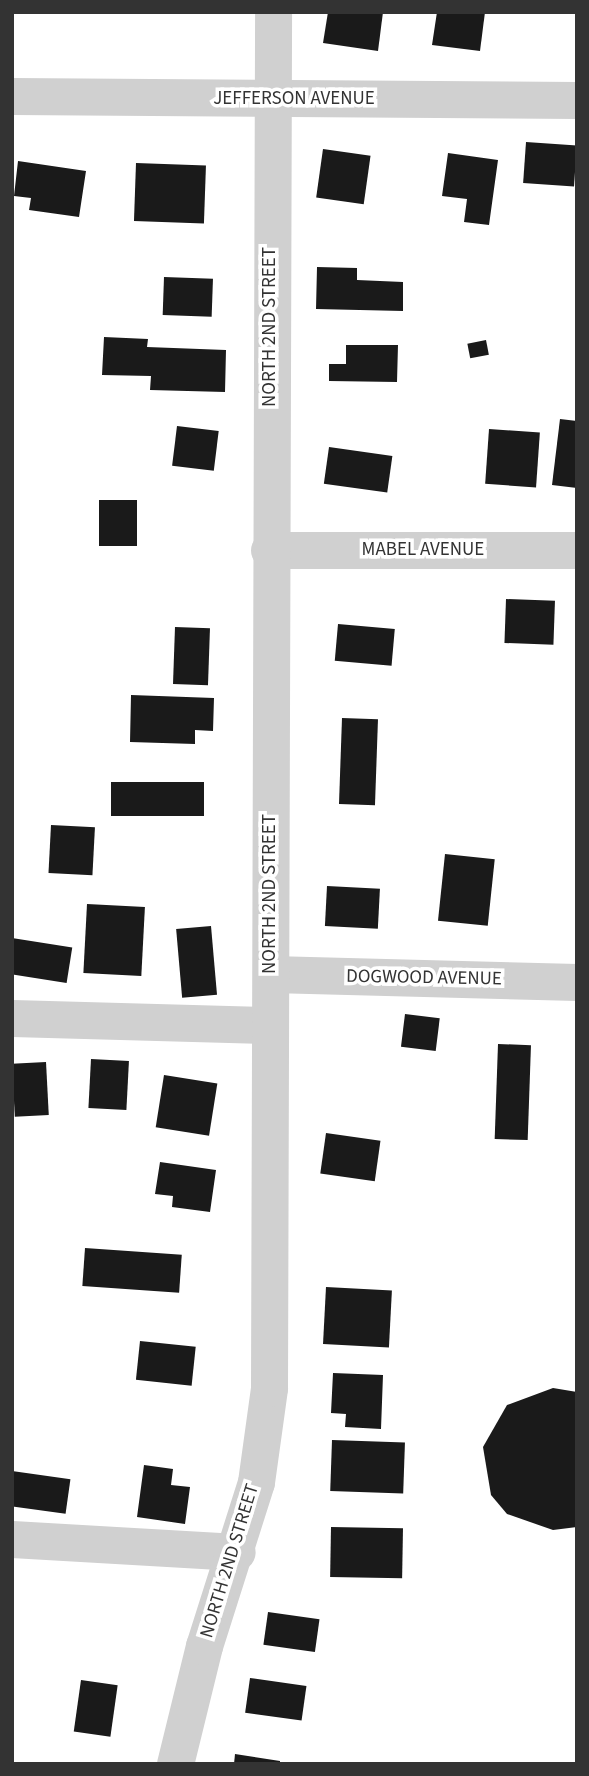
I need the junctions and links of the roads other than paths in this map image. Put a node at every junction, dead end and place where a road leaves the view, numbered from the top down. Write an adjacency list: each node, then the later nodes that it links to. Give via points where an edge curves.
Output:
1 (273, 12): 3 (street, NORTH 2ND STREET)
2 (12, 96): 3 (street, JEFFERSON AVENUE)
3 (272, 100): 4 (street, JEFFERSON AVENUE); 5 (street, NORTH 2ND STREET)
4 (577, 100)
5 (268, 550): 6 (street, MABEL AVENUE); 7 (street, NORTH 2ND STREET)
6 (577, 550)
7 (271, 974): 8 (street, DOGWOOD AVENUE); 10 (street, NORTH 2ND STREET)
8 (577, 982)
9 (12, 1018): 10 (street)
10 (270, 1026): 12 (street, NORTH 2ND STREET, via 269,1388)
11 (12, 1539): 12 (street)
12 (237, 1552): 13 (street, NORTH 2ND STREET, via 204,1646)
13 (176, 1764)

